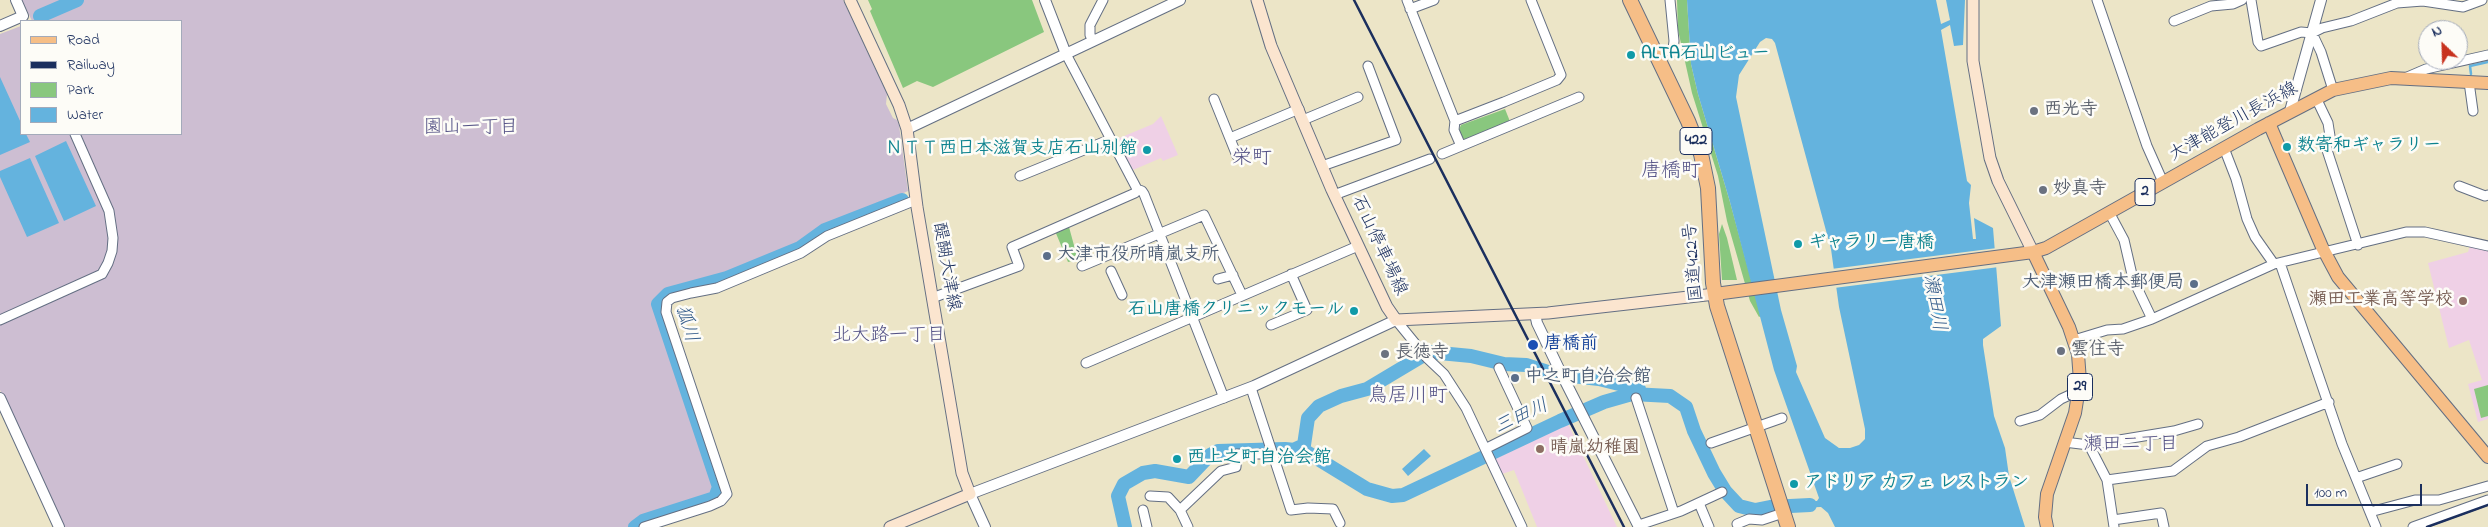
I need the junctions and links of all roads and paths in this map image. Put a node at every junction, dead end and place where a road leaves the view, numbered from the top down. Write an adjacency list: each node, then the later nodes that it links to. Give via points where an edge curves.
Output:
1 (16, 0): 18 (street)
2 (850, 0): 41 (main road, 醍醐大津線)
3 (1045, 0): 24 (street)
4 (1103, 0): 23 (street, via 1090,25)
5 (1180, 0): 23 (street)
6 (1257, 0): 38 (main road, 石山停車場線, via 1271,46)
7 (1434, 0): 17 (street)
8 (1531, 0): 39 (street, via 1561,75 1557,80)
9 (1630, 0): 25 (highway, 国道422号 / 422)
10 (1670, 0): 25 (street, via 1673,49)
11 (1973, 0): 63 (main road, via 1973,61 1990,158)
12 (2097, 0): 52 (street, via 2147,146)
13 (2242, 0): 20 (street, via 2210,6)
14 (2251, 0): 22 (street, via 2259,45 2301,32)
15 (2322, 0): 22 (street)
16 (2482, 0): 22 (street, via 2463,7 2423,2 2397,3)
17 (1408, 4): 39 (street)
18 (24, 19)
19 (20, 20): 21 (street)
20 (2174, 21)
21 (0, 26)
22 (2312, 33): 31 (street); 36 (street)
23 (1092, 41): 24 (street)
24 (1066, 54): 41 (street); 44 (street)
25 (1656, 54): 71 (highway, 国道422号 / 422, via 1688,121 1704,166)
26 (2488, 55): 28 (street, via 2426,69)
27 (1368, 66): 50 (street, via 1396,140)
28 (2404, 78): 29 (main road, 大津能登川長浜線 / 2); 31 (main road, 大津能登川長浜線 / 2)
29 (2469, 82): 30 (main road, 大津能登川長浜線 / 2); 37 (street)
30 (2488, 83)
31 (2333, 90): 34 (main road, 大津能登川長浜線 / 2)
32 (1358, 97): 38 (street)
33 (1579, 97): 45 (street)
34 (2316, 98): 36 (main road, 大津能登川長浜線 / 2); 60 (street, via 2328,123 2330,136 2326,147)
35 (1214, 100): 43 (street)
36 (2290, 111): 40 (main road, 大津能登川長浜線 / 2)
37 (2473, 111)
38 (1301, 114): 43 (street); 50 (main road, 石山停車場線)
39 (1454, 121): 45 (street)
40 (2269, 123): 46 (main road, 大津能登川長浜線 / 2); 64 (main road)
41 (907, 129): 57 (main road, 醍醐大津線)
42 (75, 135): 78 (street, via 109,211 113,238 108,263 102,274)
43 (1230, 138): 48 (street)
44 (1111, 139): 51 (street); 54 (street)
45 (1461, 146): 47 (street)
46 (2224, 148): 52 (main road, 大津能登川長浜線 / 2); 65 (street, via 2255,237)
47 (1442, 154)
48 (1237, 156)
49 (1430, 159): 55 (street)
50 (1322, 166): 55 (main road, 石山停車場線)
51 (1020, 176)
52 (2163, 182): 58 (main road, 大津能登川長浜線 / 2)
53 (2458, 186): 56 (street)
54 (1137, 190): 59 (street, via 1142,191); 74 (street, via 1012,247 1019,266)
55 (1334, 195): 61 (main road, 石山停車場線)
56 (2488, 195)
57 (916, 200): 74 (main road, 醍醐大津線); 119 (street, via 827,236 800,253 725,284 667,302 666,312 727,494 710,506)
58 (2109, 212): 63 (main road, 大津能登川長浜線 / 2, via 2046,248); 77 (street, via 2124,240 2133,279)
59 (1160, 234): 66 (street); 69 (street, via 1204,215); 76 (street)
60 (2358, 245): 62 (street, via 2418,231); 64 (street)
61 (1358, 246): 68 (street); 79 (main road, 石山停車場線)
62 (2488, 246)
63 (2032, 252): 71 (main road, 大津能登川長浜線 / 2); 81 (main road, 29)
64 (2325, 253): 65 (street); 99 (main road, via 2348,289)
65 (2277, 264): 77 (street); 89 (street)
66 (1082, 266)
67 (1110, 271): 72 (street)
68 (1291, 274): 73 (street); 80 (street, via 1307,310)
69 (1232, 275): 70 (street); 73 (street)
70 (1218, 279)
71 (1715, 294): 75 (main road, 石山停車場線); 93 (highway, 国道422号 / 422)
72 (1122, 295)
73 (1242, 295): 76 (street)
74 (932, 298): 105 (main road, 醍醐大津線, via 962,473)
75 (1534, 314): 79 (main road, 石山停車場線); 117 (street)
76 (1193, 317): 82 (street); 87 (street)
77 (2152, 319): 81 (street)
78 (0, 320)
79 (1396, 320): 84 (street); 98 (street, via 1444,374)
80 (1271, 325)
81 (2074, 340): 85 (main road, 29, via 2080,369)
82 (1086, 362)
83 (1499, 368): 98 (street, via 1527,428)
84 (1251, 388): 87 (street); 97 (street)
85 (2080, 393): 91 (street, via 2061,398 2040,415); 94 (main road, 29)
86 (0, 398): 118 (street)
87 (1224, 398): 105 (street)
88 (1636, 398): 112 (street)
89 (2329, 402): 101 (street); 102 (street, via 2208,446 2173,470)
90 (1782, 418): 93 (street)
91 (2020, 420)
92 (2198, 424): 96 (street)
93 (1756, 428): 95 (street); 109 (highway, 国道422号 / 422)
94 (2064, 442): 96 (street); 127 (main road, 29, via 2047,494)
95 (1711, 443)
96 (2089, 445): 102 (street)
97 (1270, 451): 111 (street, via 1237,454 1236,467 1221,471); 114 (street, via 1291,510 1332,509)
98 (1489, 453): 124 (street)
99 (2488, 457)
100 (2397, 464): 101 (street)
101 (2356, 478): 113 (street)
102 (2107, 480): 116 (street)
103 (2488, 486): 113 (street, via 2439,500 2415,500)
104 (1722, 492): 108 (street)
105 (970, 494): 120 (main road); 121 (street)
106 (1150, 496): 111 (street, via 1168,497)
107 (2488, 500): 130 (street)
108 (1700, 503): 112 (street); 125 (street)
109 (1782, 508): 115 (street, via 1762,520 1749,519); 126 (highway, 国道422号 / 422)
110 (1143, 510): 122 (street)
111 (1180, 510): 123 (street)
112 (1674, 512): 117 (street)
113 (2370, 512): 129 (street)
114 (1340, 523)
115 (1737, 524)
116 (2113, 524): 128 (street, via 2161,513)
117 (1639, 526)
118 (59, 527)
119 (644, 527)
120 (890, 527)
121 (985, 527)
122 (1147, 527)
123 (1188, 527)
124 (1522, 527)
125 (1709, 527)
126 (1788, 527)
127 (2047, 527)
128 (2164, 527)
129 (2376, 527)
130 (2413, 527)

